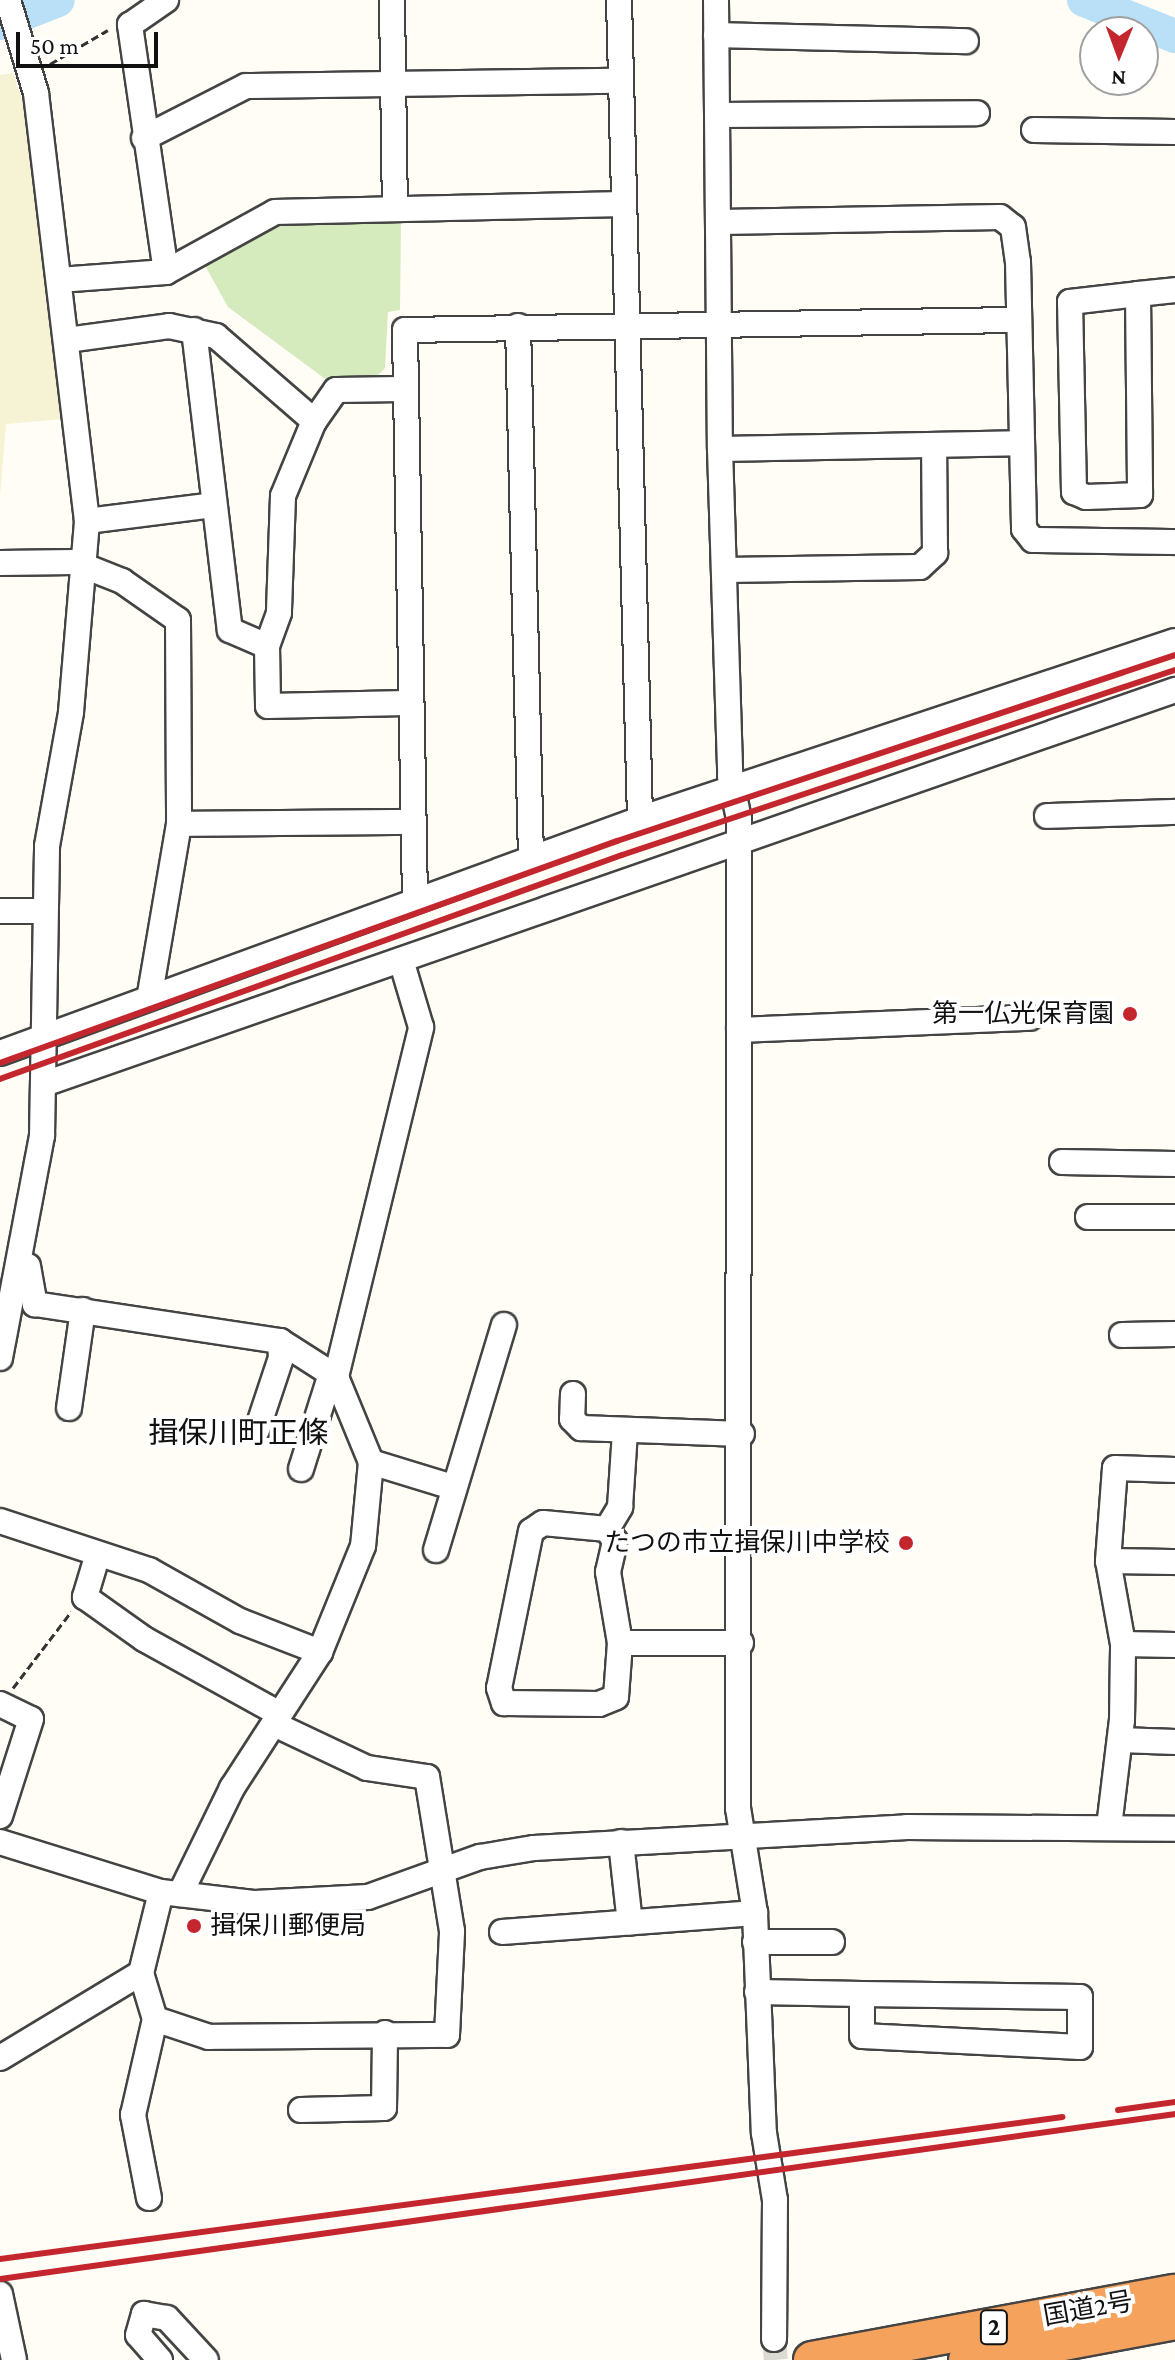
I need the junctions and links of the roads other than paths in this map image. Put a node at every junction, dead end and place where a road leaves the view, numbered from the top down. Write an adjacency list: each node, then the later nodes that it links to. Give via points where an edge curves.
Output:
1 (8, 0): 19 (street, via 26,59)
2 (166, 0): 14 (street, via 130,25)
3 (392, 0): 9 (street)
4 (619, 0): 8 (street)
5 (716, 0): 6 (street)
6 (716, 35): 7 (street); 11 (street)
7 (966, 41)
8 (620, 81): 9 (street); 15 (street)
9 (394, 83): 14 (street, via 246,86); 16 (street)
10 (977, 113): 11 (street)
11 (718, 115): 17 (street)
12 (1034, 130): 13 (street)
13 (1175, 132)
14 (144, 138): 18 (street)
15 (622, 204): 16 (street); 24 (street)
16 (395, 209): 18 (street, via 275,212)
17 (720, 222): 22 (street, via 1000,217 1013,227); 23 (street)
18 (166, 272): 19 (street)
19 (59, 280): 27 (street)
20 (1175, 290): 21 (street)
21 (1138, 294): 21 (street, via 1070,302 1074,492 1086,497 1140,495)
22 (1017, 320): 23 (street); 30 (street)
23 (722, 322): 24 (street); 32 (street)
24 (626, 324): 25 (street); 46 (street)
25 (518, 326): 28 (street, via 405,330); 50 (street)
26 (194, 330): 27 (street, via 169,326); 29 (street, via 216,336); 33 (street)
27 (67, 340): 34 (street)
28 (401, 389): 29 (street, via 336,390); 42 (street)
29 (314, 421): 40 (street, via 283,496 279,613)
30 (1019, 443): 31 (street); 35 (street, via 1024,529 1033,540)
31 (934, 445): 32 (street); 38 (street, via 935,553 920,567)
32 (720, 449): 38 (street)
33 (213, 505): 34 (street); 40 (street, via 230,630)
34 (87, 521): 37 (street)
35 (1175, 542)
36 (0, 563): 37 (street)
37 (85, 568): 48 (street, via 122,581 178,620); 53 (street)
38 (725, 570): 43 (street)
39 (1175, 641): 43 (street)
40 (267, 646): 42 (street, via 268,706)
41 (1175, 690): 49 (street)
42 (406, 703): 47 (street)
43 (732, 787): 46 (street); 49 (street)
44 (1175, 812): 45 (street)
45 (1047, 816)
46 (640, 819): 50 (street)
47 (411, 822): 48 (street); 51 (street)
48 (179, 824): 55 (street)
49 (738, 837): 54 (street); 57 (street)
50 (531, 857): 51 (street)
51 (415, 900): 55 (street)
52 (0, 911): 53 (street)
53 (44, 911): 58 (street)
54 (401, 960): 60 (street); 72 (street, via 421,1027)
55 (150, 994): 58 (street)
56 (1030, 1018): 57 (street)
57 (739, 1030): 77 (street)
58 (46, 1036): 59 (street); 60 (street)
59 (0, 1053)
60 (47, 1083): 65 (street)
61 (1062, 1162): 62 (street)
62 (1175, 1164)
63 (1088, 1217): 64 (street)
64 (1175, 1217)
65 (23, 1245): 66 (street, via 35,1304); 71 (street)
66 (83, 1310): 70 (street); 74 (street)
67 (504, 1325): 81 (street)
68 (1175, 1334): 69 (street)
69 (1122, 1335)
70 (280, 1341): 72 (street); 75 (street)
71 (0, 1358)
72 (333, 1376): 78 (street); 79 (street)
73 (573, 1394): 76 (street, via 572,1419 581,1428)
74 (69, 1408)
75 (257, 1430)
76 (625, 1432): 77 (street); 83 (street, via 620,1507)
77 (742, 1434): 89 (street)
78 (371, 1462): 81 (street); 92 (street, via 363,1546)
79 (301, 1469)
80 (1175, 1470): 86 (street, via 1115,1468)
81 (453, 1487): 84 (street)
82 (0, 1521): 85 (street)
83 (607, 1529): 88 (street, via 615,1541 608,1572); 88 (street, via 543,1523 531,1531 499,1688 504,1703 599,1704 616,1697)
84 (436, 1550)
85 (97, 1557): 92 (street, via 149,1570 240,1621); 94 (street, via 85,1597)
86 (1108, 1561): 87 (street); 90 (street)
87 (1175, 1562)
88 (620, 1643): 89 (street)
89 (741, 1643): 100 (street)
90 (1123, 1644): 91 (street); 95 (street)
91 (1175, 1645)
92 (320, 1652): 94 (street)
93 (2, 1705): 97 (street, via 31,1719)
94 (277, 1719): 103 (street, via 367,1768 427,1777); 104 (street)
95 (1120, 1740): 96 (street); 98 (street, via 1110,1775)
96 (1175, 1742)
97 (0, 1816)
98 (1109, 1827): 99 (street); 100 (street)
99 (1175, 1829)
100 (740, 1834): 102 (street); 105 (street)
101 (0, 1842): 104 (street)
102 (621, 1842): 103 (street, via 534,1848); 106 (street)
103 (442, 1869): 104 (street, via 349,1899 255,1903); 114 (street, via 452,1931 447,2035)
104 (170, 1893): 110 (street)
105 (755, 1913): 106 (street); 108 (street)
106 (630, 1923): 107 (street)
107 (502, 1932)
108 (755, 1942): 109 (street); 111 (street)
109 (832, 1942)
110 (141, 1973): 113 (street); 115 (street)
111 (757, 1992): 112 (street); 121 (street, via 775,2200)
112 (862, 1994): 112 (street, via 1080,1997 1080,2047 862,2036)
113 (155, 2019): 114 (street, via 209,2037 263,2042); 117 (street, via 133,2115)
114 (385, 2033): 116 (street, via 384,2108)
115 (0, 2058)
116 (301, 2110)
117 (149, 2198)
118 (1175, 2293): 126 (highway, 国道2号 / 2)
119 (0, 2294): 123 (street)
120 (1175, 2321): 122 (highway, 国道2号 / 2)
121 (774, 2339)
122 (1042, 2353): 127 (highway, 国道2号 / 2)
123 (14, 2360)
124 (160, 2360): 125 (street, via 138,2335 144,2314 167,2318)
125 (206, 2360)
126 (812, 2360)
127 (967, 2360)

